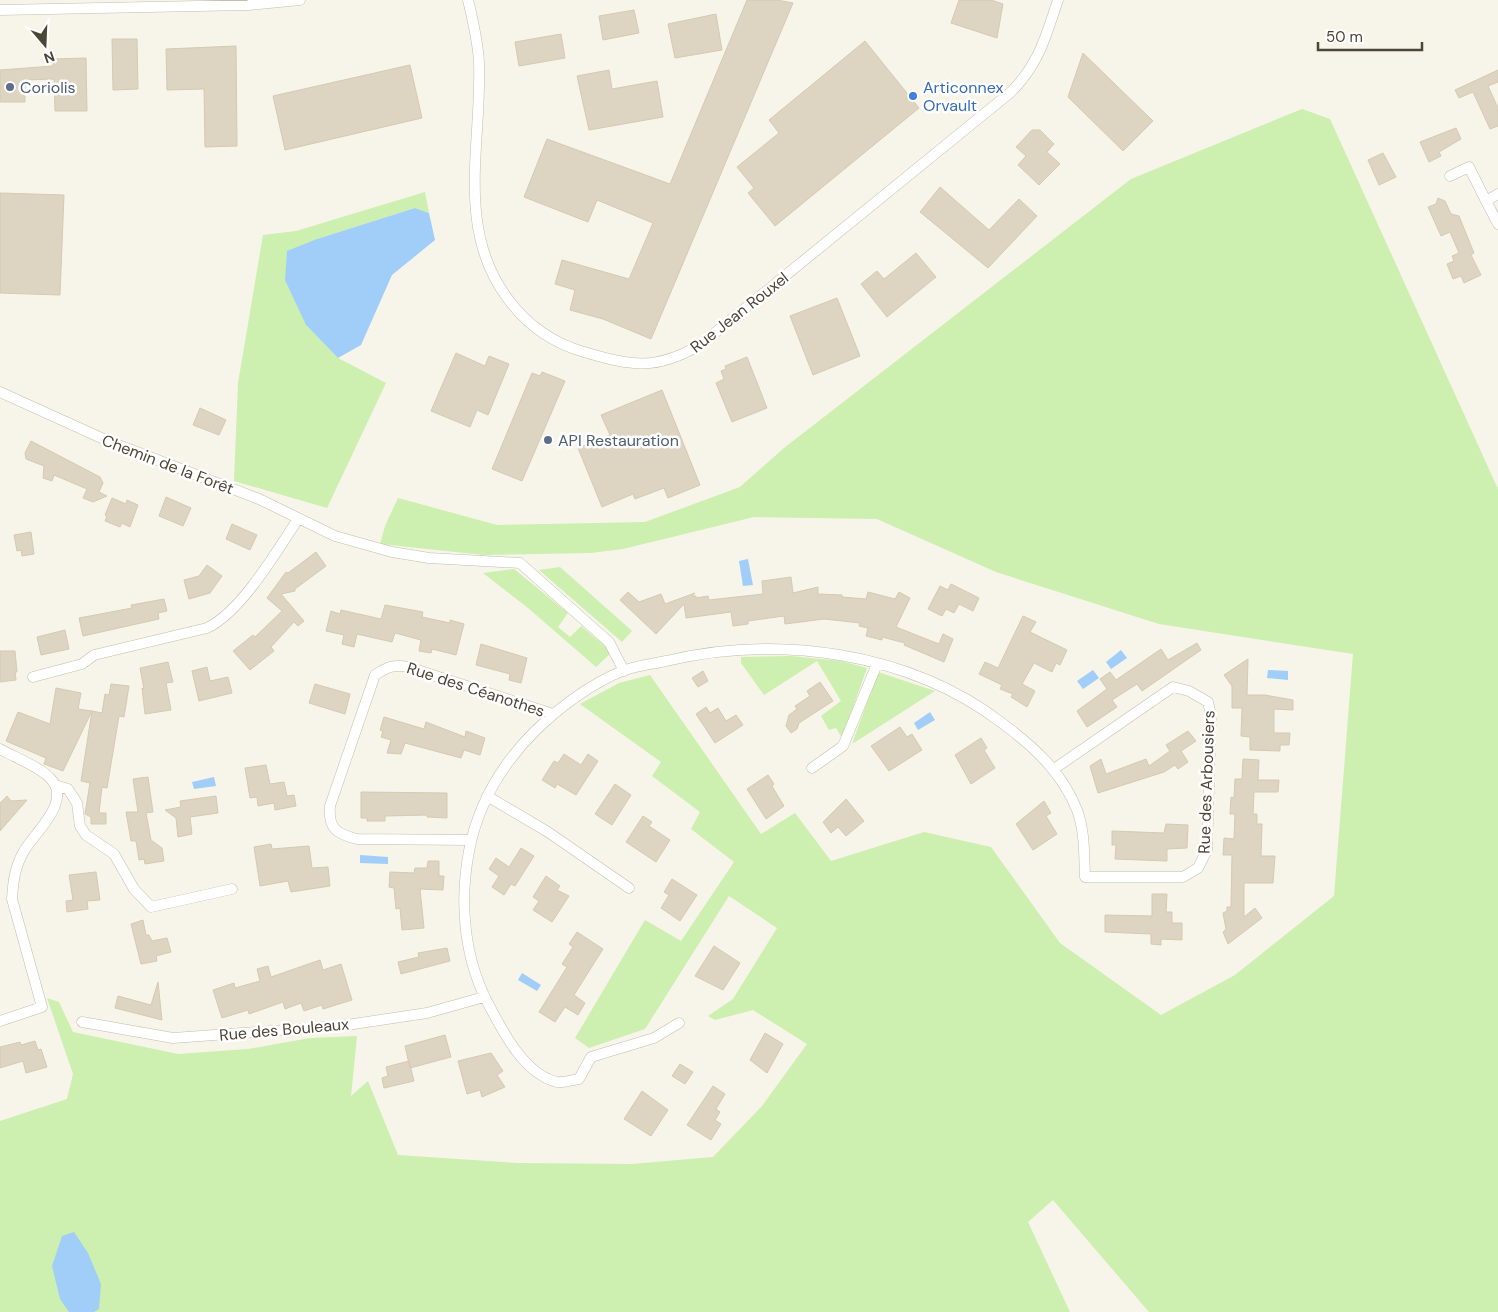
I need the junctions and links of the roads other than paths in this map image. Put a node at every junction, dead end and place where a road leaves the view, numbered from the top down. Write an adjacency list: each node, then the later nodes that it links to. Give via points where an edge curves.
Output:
1 (300, 0): 4 (street, via 248,5)
2 (468, 0): 3 (street, Rue Jean Rouxel, via 477,38 479,65 474,205 481,248 490,273 515,308 550,338 576,350 641,365 664,362 700,345 1011,92 1027,76 1038,58)
3 (1058, 0)
4 (0, 10)
5 (1450, 176): 7 (street, via 1469,167)
6 (1498, 194): 7 (street)
7 (1486, 201): 8 (street)
8 (1498, 224)
9 (0, 392): 10 (street, Chemin de la Forêt, via 108,441 259,499)
10 (298, 519): 12 (street, Chemin de la Forêt, via 336,536 392,552 429,558 520,563 609,642); 13 (street, via 230,614 218,623 94,655 82,664)
11 (877, 664): 12 (street, via 811,651 737,649 687,656); 16 (street, via 843,746); 17 (street, via 947,689 983,708 1028,743)
12 (624, 671): 14 (street, via 572,698)
13 (33, 677)
14 (553, 714): 19 (street, via 505,765); 20 (street, Rue des Céanothes, via 408,667 387,667 375,674 330,806 329,818 333,828 341,835 357,839)
15 (0, 749): 18 (street, via 50,777)
16 (812, 768)
17 (1054, 769): 17 (street, Rue des Arbousiers, via 1173,687 1189,691 1211,706 1207,850 1204,860 1183,877 1085,877 1083,832 1077,811)
18 (55, 785): 22 (street, via 68,789 77,803 80,826 86,835 114,854 134,889 151,907); 24 (street, via 56,808 23,852 14,872 12,899 42,1007)
19 (487, 796): 20 (street); 21 (street, via 548,832)
20 (471, 840): 23 (street, via 462,902 474,970)
21 (629, 888)
22 (232, 889)
23 (484, 997): 25 (street, Rue des Bouleaux, via 427,1012 340,1026 174,1038); 26 (street, via 517,1053 542,1074 558,1082 579,1079 591,1057 654,1038)
24 (0, 1021)
25 (82, 1022)
26 (679, 1023)

